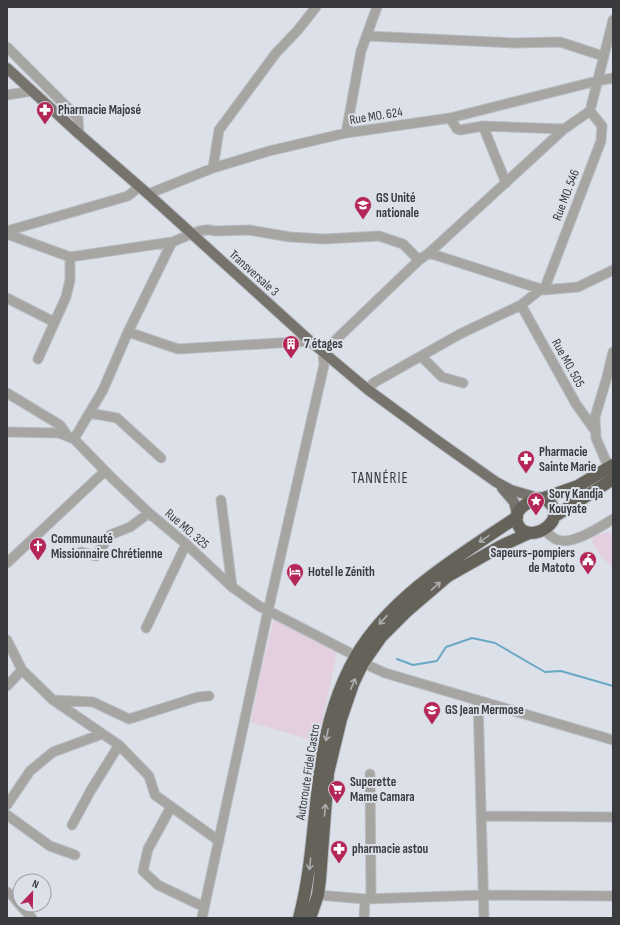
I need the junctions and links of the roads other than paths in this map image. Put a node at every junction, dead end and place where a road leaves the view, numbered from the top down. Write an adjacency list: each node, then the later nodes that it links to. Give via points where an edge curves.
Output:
1 (316, 7): 18 (street, via 276,53 219,130)
2 (377, 7): 4 (street)
3 (613, 20): 6 (street)
4 (367, 36): 6 (street, via 513,43 560,42); 16 (street, via 361,52)
5 (7, 47): 17 (street, via 78,118)
6 (603, 56): 9 (street)
7 (7, 68): 10 (main road, Transversale 3)
8 (613, 78): 9 (street, Rue MO. 624)
9 (597, 81): 12 (street); 13 (street, Rue MO. 624)
10 (32, 91): 11 (street); 17 (main road, Transversale 3)
11 (7, 95)
12 (590, 111): 15 (street); 30 (street, Rue MO. 546, via 602,126 601,141)
13 (450, 118): 14 (street, via 460,130); 16 (street, Rue MO. 624)
14 (483, 126): 15 (street); 19 (street)
15 (564, 129): 19 (street)
16 (346, 133): 18 (street, Rue MO. 624, via 269,151)
17 (78, 134): 20 (main road, Transversale 3)
18 (213, 168): 21 (street, Rue MO. 624)
19 (506, 183): 26 (street)
20 (139, 187): 21 (main road, Transversale 3); 22 (street, via 128,196)
21 (148, 194): 23 (main road, Transversale 3)
22 (7, 231)
23 (192, 233): 25 (street); 28 (street, via 209,229 214,232 249,230 290,237 379,236 403,244); 35 (main road, Transversale 3)
24 (7, 234): 27 (street)
25 (172, 242): 27 (street); 34 (street)
26 (429, 253): 28 (street); 30 (street)
27 (70, 257): 33 (street, via 70,280 66,297)
28 (419, 260): 36 (street)
29 (613, 270): 30 (street, via 578,287)
30 (542, 290): 32 (street)
31 (7, 298): 33 (street)
32 (521, 305): 38 (street); 46 (street, Rue MO. 505, via 576,404)
33 (54, 322): 39 (street)
34 (128, 332): 35 (street, via 178,349); 44 (street, via 103,390)
35 (310, 341): 36 (main road, Transversale 3)
36 (323, 352): 42 (main road, Transversale 3); 64 (street, via 324,365)
37 (613, 352): 40 (street)
38 (421, 356): 41 (street, via 442,377); 42 (street)
39 (38, 359)
40 (610, 375): 46 (street, via 594,417)
41 (463, 383)
42 (367, 389): 51 (main road, Transversale 3)
43 (7, 393): 47 (street, Rue MO. 325, via 60,425)
44 (90, 413): 47 (street); 48 (street, via 117,418)
45 (7, 432): 47 (street, via 59,433)
46 (596, 432): 50 (street, via 596,438)
47 (70, 437): 49 (street, Rue MO. 325)
48 (161, 458)
49 (105, 471): 54 (street, Rue MO. 325); 62 (street)
50 (612, 472): 52 (highway); 56 (highway)
51 (496, 482): 52 (main road, Transversale 3, via 511,490); 55 (main road, Transversale 3, via 514,502)
52 (541, 498): 55 (highway, via 523,506); 56 (highway, via 550,502)
53 (221, 500): 63 (street)
54 (149, 513): 60 (street, Rue MO. 325); 61 (street, via 130,527 110,535 96,556)
55 (517, 515): 59 (highway, via 518,526); 67 (highway, Autoroute Fidel Castro, one-way to 67, via 443,566 405,598 374,631)
56 (555, 516): 58 (highway, via 549,525)
57 (613, 520): 58 (street, via 567,542 550,536)
58 (543, 528): 59 (highway)
59 (529, 533): 67 (highway, Autoroute Fidel Castro, one-way to 59, via 406,612 448,576)
60 (186, 544): 63 (street, Rue MO. 325); 65 (street)
61 (82, 552)
62 (7, 563)
63 (232, 587): 64 (street, Rue MO. 325)
64 (268, 611): 67 (street, Rue MO. 325); 83 (street)
65 (146, 628)
66 (7, 640): 68 (street)
67 (360, 659): 72 (street, Rue MO. 325, via 385,672); 85 (highway, Autoroute Fidel Castro, one-way to 67, via 328,773 341,719); 91 (highway, Autoroute Fidel Castro, one-way to 91, via 344,680 330,721 320,770 308,878)
68 (22, 670): 69 (street); 71 (street)
69 (7, 686)
70 (209, 696): 71 (street, via 198,697 129,719 92,702)
71 (53, 700): 73 (street)
72 (478, 700): 74 (street, Rue MO. 325); 80 (street)
73 (102, 734): 75 (street); 77 (street, via 53,752 30,771)
74 (613, 740)
75 (119, 746): 78 (street, via 149,776 155,795); 82 (street)
76 (370, 774): 88 (street)
77 (7, 805)
78 (171, 807): 83 (street); 89 (street, via 148,849 143,871 158,885)
79 (7, 815): 84 (street, via 50,846)
80 (482, 816): 81 (street); 86 (street)
81 (613, 817)
82 (72, 825)
83 (219, 841): 89 (street)
84 (75, 855)
85 (318, 895): 88 (street); 92 (highway, Autoroute Fidel Castro)
86 (484, 895): 87 (street); 88 (street); 94 (street)
87 (613, 896)
88 (368, 898): 93 (street)
89 (204, 907): 90 (street)
90 (202, 918)
91 (299, 918)
92 (310, 918)
93 (364, 918)
94 (484, 918)

